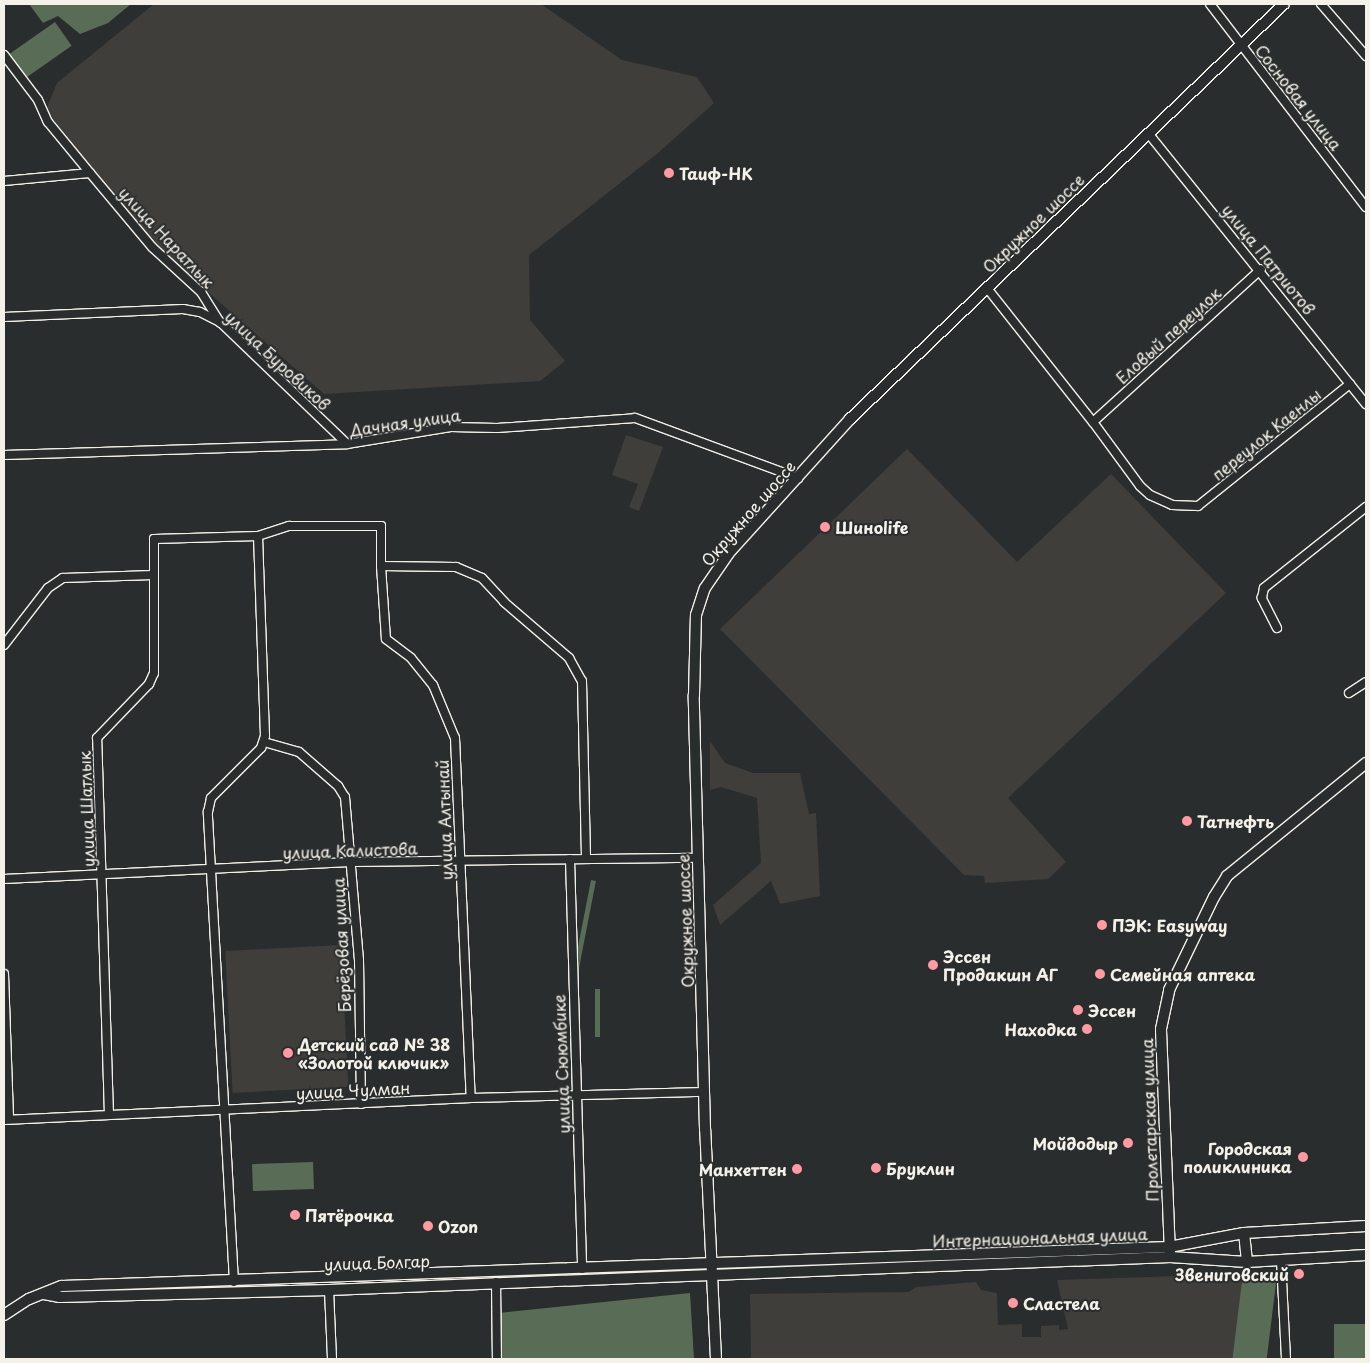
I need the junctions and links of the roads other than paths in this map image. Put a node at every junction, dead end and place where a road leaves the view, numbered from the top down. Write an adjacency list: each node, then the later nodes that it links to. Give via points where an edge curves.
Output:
1 (1210, 4): 4 (street, Сосновая улица)
2 (1284, 4): 4 (street, Окружное шоссе)
3 (1321, 4): 6 (street)
4 (1241, 45): 7 (street, Окружное шоссе); 10 (street, Сосновая улица)
5 (4, 55): 8 (street, улица Наратлык, via 38,100 48,122)
6 (1366, 56)
7 (1148, 133): 11 (street, улица Патриотов); 12 (street, Окружное шоссе)
8 (90, 173): 9 (street); 14 (street, улица Наратлык, via 152,247 201,292)
9 (4, 181)
10 (1366, 207)
11 (1261, 269): 15 (street, улица Патриотов); 17 (street, Еловый переулок)
12 (987, 288): 17 (street); 20 (street, Окружное шоссе, via 850,419)
13 (4, 317): 14 (street, улица Буровиков, via 183,309 200,312)
14 (220, 322): 18 (street, улица Буровиков)
15 (1350, 384): 16 (street, улица Патриотов); 17 (street, переулок Каенлы, via 1198,506 1172,505 1150,495)
16 (1366, 404)
17 (1093, 422)
18 (347, 444): 19 (street, Дачная улица); 20 (street, Дачная улица, via 451,427 497,428 634,418)
19 (4, 455)
20 (798, 478): 32 (street, Окружное шоссе, via 728,553 704,588 699,603 694,662)
21 (1366, 507): 25 (street, via 1264,588 1262,598)
22 (258, 536): 23 (street, улица Алтынай, via 289,526 381,526); 24 (street, улица Шатлык, via 154,539); 29 (street)
23 (381, 566): 31 (street, via 456,567 474,572 577,667 582,681); 34 (street, улица Алтынай, via 386,639 412,658 433,685 455,738)
24 (153, 575): 26 (street, via 63,578 48,588); 37 (street, улица Шатлык, via 152,679 97,738)
25 (1277, 628)
26 (4, 645)
27 (1366, 682): 28 (street)
28 (1349, 693)
29 (264, 742): 35 (street, Берёзовая улица, via 299,752 342,791); 36 (street, via 211,798 208,812)
30 (1366, 762): 49 (street, Пролетарская улица, via 1227,876 1169,990 1162,1015 1161,1039)
31 (586, 858): 32 (street, улица Калистова); 33 (street, улица Калистова)
32 (698, 858): 40 (street, Окружное шоссе)
33 (570, 859): 34 (street, улица Калистова); 41 (street, улица Сююмбике)
34 (460, 861): 35 (street, улица Калистова); 42 (street, улица Алтынай)
35 (351, 862): 36 (street, улица Калистова); 43 (street, Берёзовая улица, via 358,960)
36 (211, 871): 37 (street, улица Калистова); 44 (street)
37 (101, 877): 38 (street, улица Калистова); 45 (street, улица Шатлык)
38 (4, 879)
39 (4, 974): 46 (street)
40 (704, 1092): 41 (street, улица Чулман); 54 (street, Окружное шоссе)
41 (576, 1095): 42 (street, улица Чулман); 53 (street, улица Сююмбике)
42 (471, 1098): 43 (street, улица Чулман)
43 (361, 1104): 44 (street, улица Чулман)
44 (225, 1109): 45 (street, улица Чулман); 55 (street)
45 (109, 1115): 46 (street, улица Чулман)
46 (6, 1119)
47 (1366, 1226): 48 (street, Интернациональная улица)
48 (1244, 1233): 49 (street, Интернациональная улица); 52 (street)
49 (1169, 1252): 52 (street, Интернациональная улица); 54 (street, Интернациональная улица)
50 (1366, 1255): 51 (street, Интернациональная улица)
51 (1281, 1260): 52 (street, Интернациональная улица); 63 (street)
52 (1247, 1262)
53 (582, 1269): 54 (street, улица Болгар); 55 (street, улица Болгар)
54 (712, 1269): 56 (street, улица Болгар); 62 (street, Окружное шоссе)
55 (234, 1282): 58 (street, улица Болгар, via 62,1286)
56 (496, 1282): 57 (street, улица Болгар); 61 (street)
57 (329, 1290): 58 (street, улица Болгар, via 60,1297); 60 (street)
58 (44, 1294): 59 (street, улица Болгар, via 19,1304)
59 (4, 1315)
60 (332, 1359)
61 (496, 1359)
62 (716, 1359)
63 (1286, 1359)

